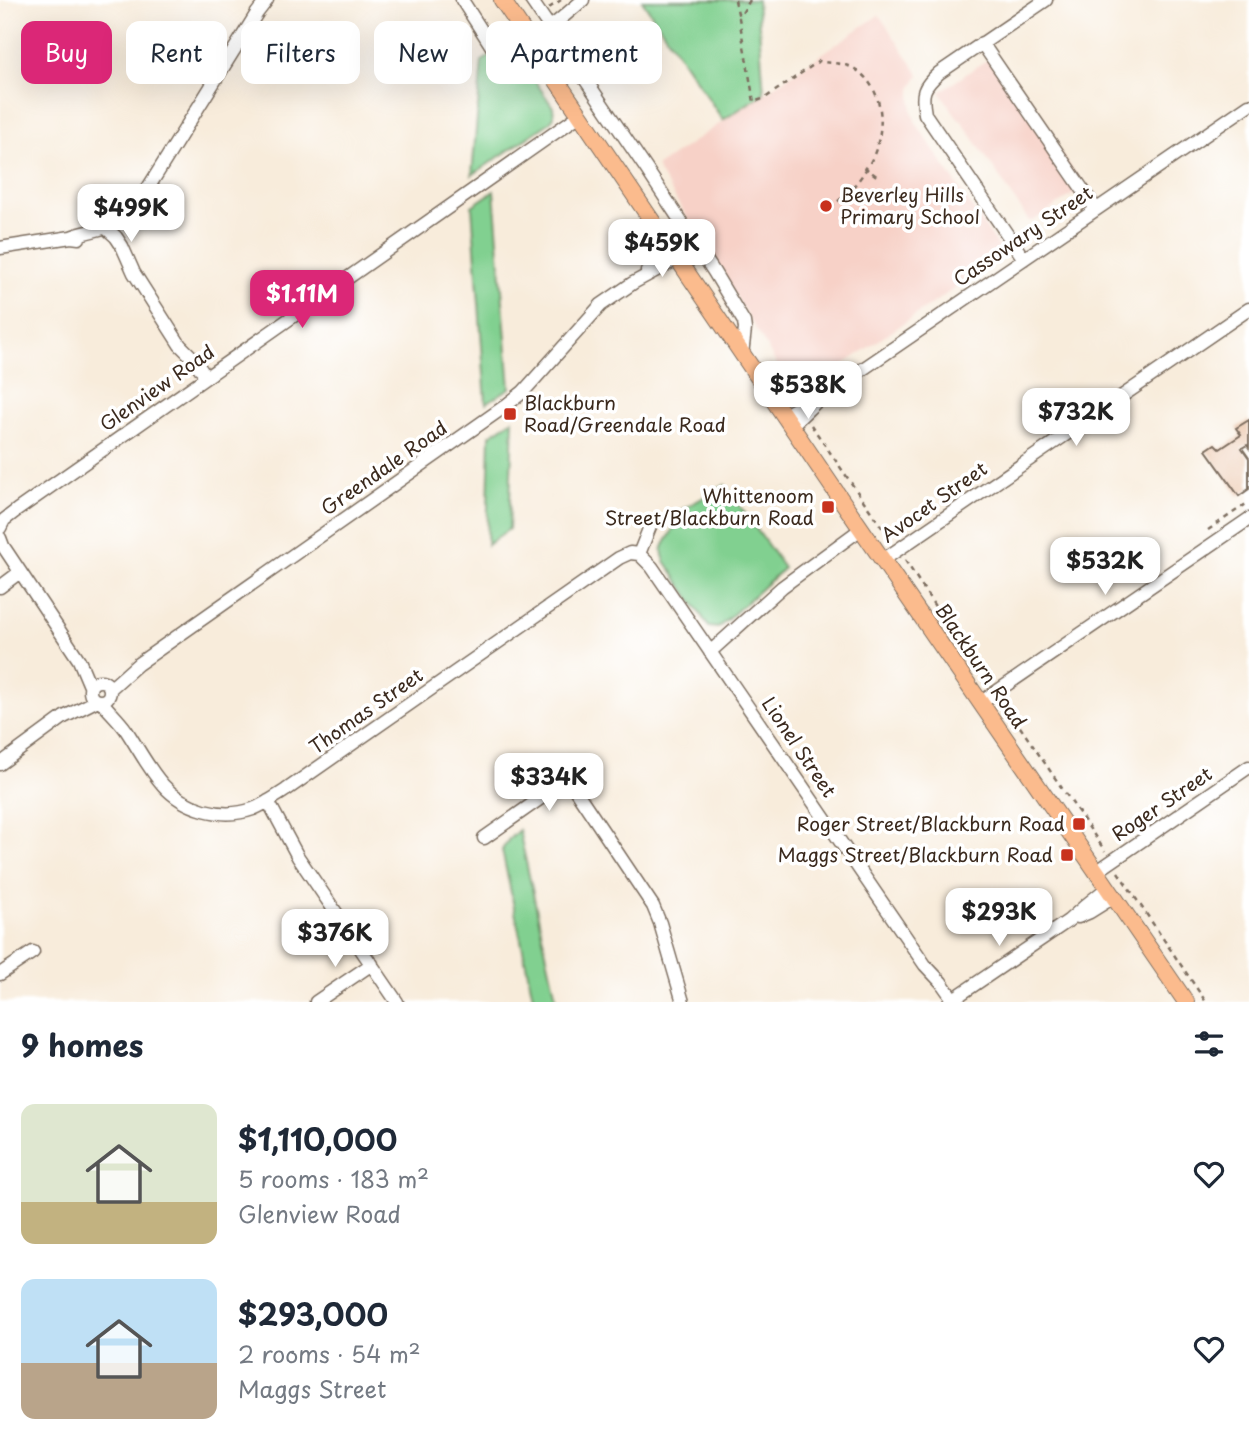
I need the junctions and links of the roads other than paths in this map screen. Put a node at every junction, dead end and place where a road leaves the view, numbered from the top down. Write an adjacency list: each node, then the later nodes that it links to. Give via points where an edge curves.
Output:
1 (262, 0): 8 (street)
2 (267, 0): 8 (street)
3 (502, 0): 9 (main road, Blackburn Road)
4 (531, 0): 10 (street)
5 (1046, 0): 13 (street)
6 (464, 1): 12 (street)
7 (580, 2): 11 (street)
8 (257, 13): 19 (street, via 143,196)
9 (516, 21)
10 (545, 21)
11 (552, 21)
12 (486, 37)
13 (982, 43): 18 (street); 22 (street, via 927,84 922,98 925,114)
14 (559, 84): 17 (main road, Blackburn Road)
15 (588, 84): 24 (street, via 738,312 745,328)
16 (1249, 105): 18 (street, Cassowary Street)
17 (580, 115): 21 (main road, Blackburn Road); 25 (street, Glenview Road)
18 (1096, 209): 22 (street, Cassowary Street)
19 (108, 231): 20 (street); 25 (street, via 112,246)
20 (0, 248)
21 (674, 255): 24 (main road, Blackburn Road); 38 (street, Greendale Road, via 601,306 523,392)
22 (1024, 259): 26 (street, Cassowary Street)
23 (1249, 309): 34 (street, Avocet Street)
24 (742, 355): 27 (main road, Blackburn Road)
25 (203, 380): 30 (street, Glenview Road, via 8,516)
26 (819, 399): 27 (street, Cassowary Street); 27 (street, Cassowary Street, via 804,415)
27 (787, 421): 31 (main road, Blackburn Road)
28 (1249, 519): 39 (street)
29 (652, 524): 33 (street)
30 (0, 528)
31 (861, 529): 34 (main road, Blackburn Road); 37 (street, via 782,587)
32 (0, 538): 35 (street, Thomas Street)
33 (639, 554): 37 (street, Lionel Street); 44 (street, Thomas Street, via 620,558)
34 (883, 561): 39 (main road, Blackburn Road)
35 (20, 572): 36 (street); 38 (street, Thomas Street)
36 (0, 587)
37 (710, 652): 51 (street, Lionel Street, via 941,982)
38 (100, 691): 41 (street, Greendale Road); 44 (street, Thomas Street, via 164,786 180,800 211,811 235,812)
39 (980, 703): 46 (main road, Blackburn Road)
40 (586, 761): 43 (street)
41 (0, 764)
42 (1249, 768): 46 (street, Roger Street)
43 (568, 779): 45 (street); 54 (street, via 657,915)
44 (268, 801): 49 (street, via 298,857)
45 (484, 838)
46 (1096, 872): 47 (main road, Blackburn Road)
47 (1110, 892): 51 (street); 55 (main road, Blackburn Road)
48 (33, 952): 50 (street)
49 (372, 964): 52 (street); 53 (street)
50 (0, 974)
51 (949, 1001)
52 (316, 1002)
53 (397, 1002)
54 (683, 1002)
55 (1186, 1002)

